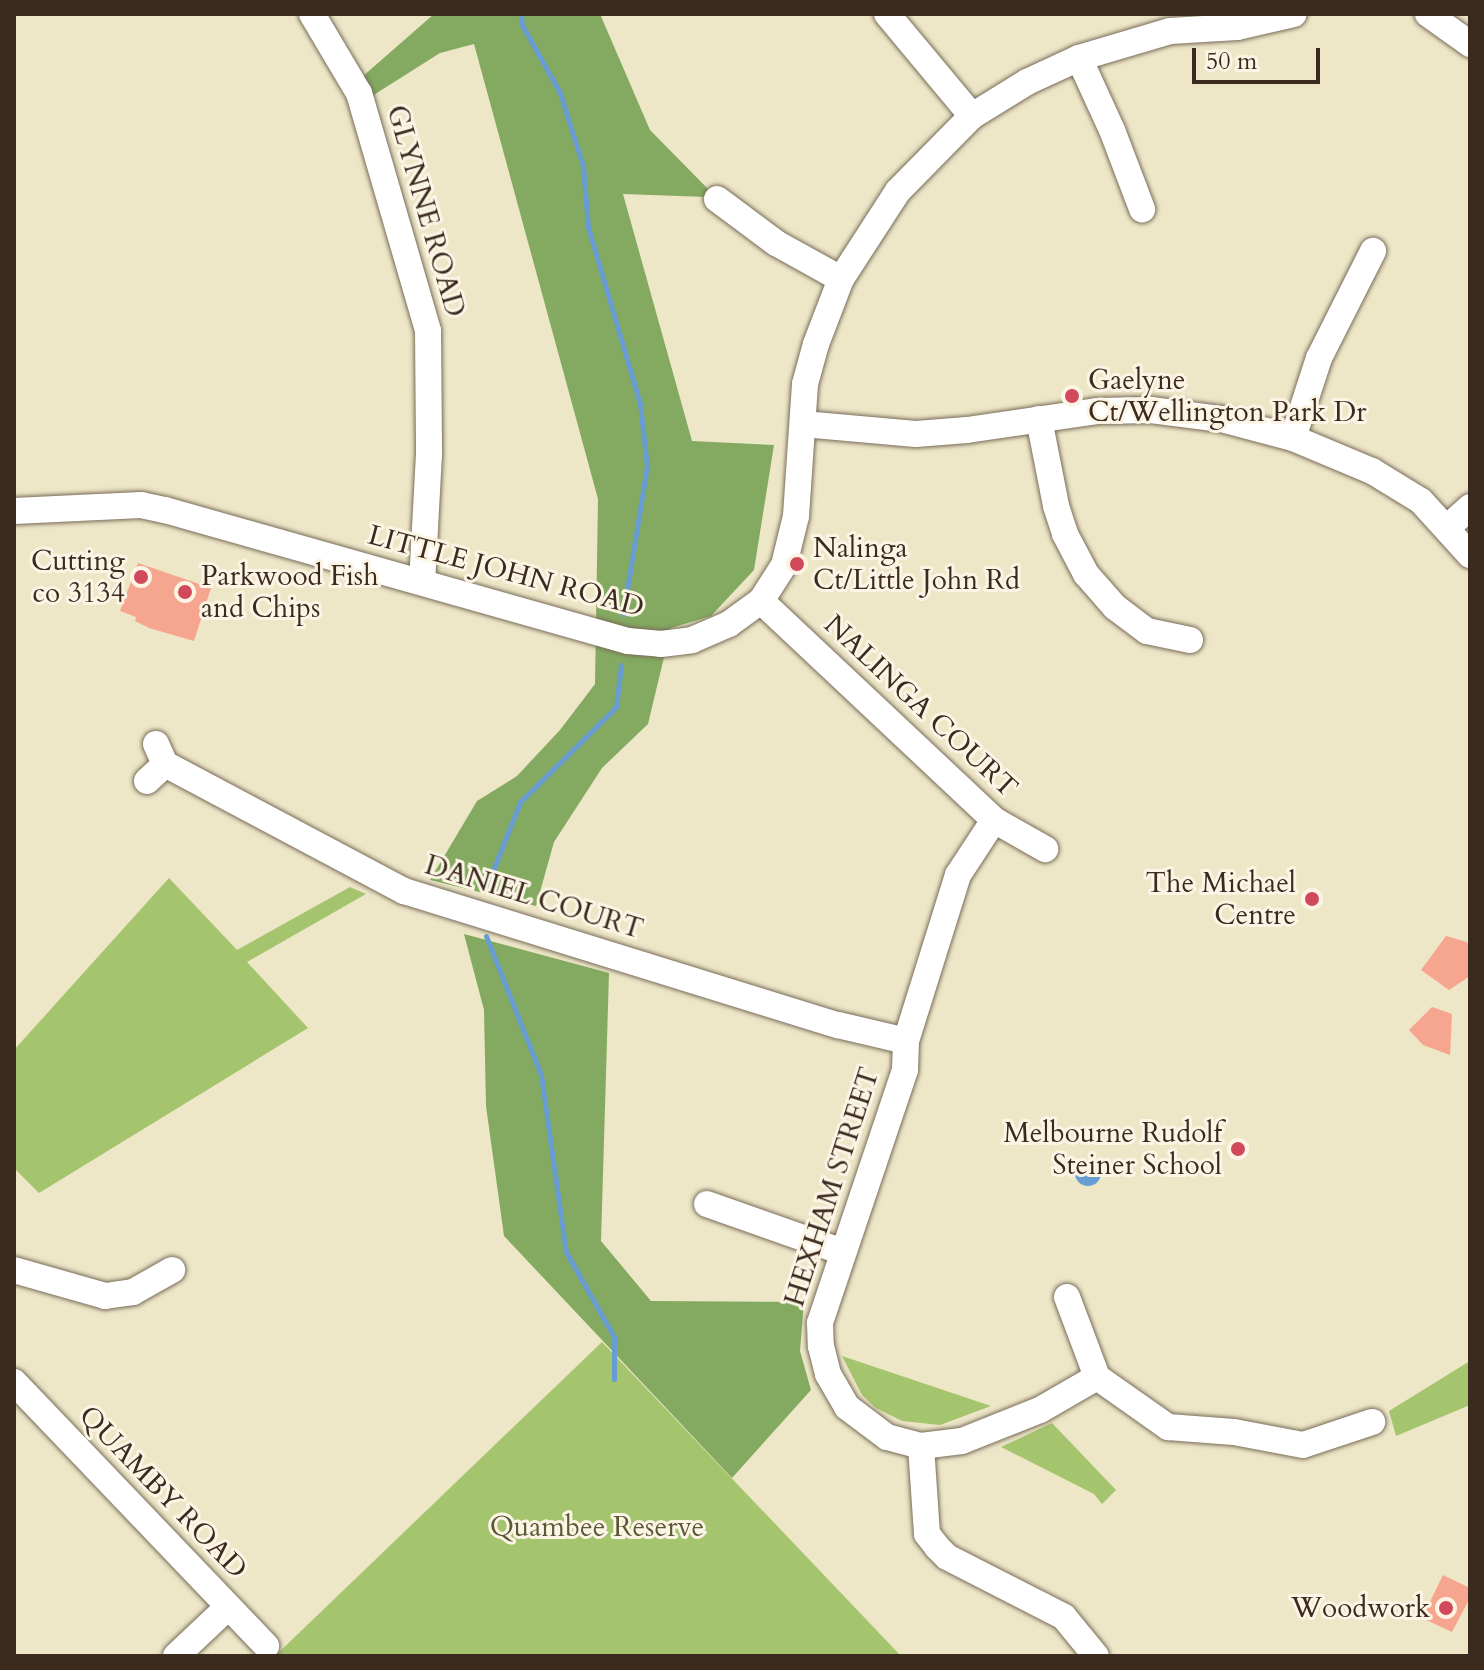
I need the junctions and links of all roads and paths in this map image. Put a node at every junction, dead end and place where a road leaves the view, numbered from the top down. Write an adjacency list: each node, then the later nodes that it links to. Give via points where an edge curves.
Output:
1 (312, 14): 20 (street, GLYNNE ROAD, via 359,93 370,122 428,331)
2 (887, 14): 8 (street)
3 (1294, 14): 5 (street, LITTLE JOHN ROAD, via 1237,27)
4 (1428, 14): 6 (street)
5 (1168, 22): 7 (street, LITTLE JOHN ROAD)
6 (1470, 44)
7 (1079, 58): 8 (street, LITTLE JOHN ROAD); 10 (street)
8 (972, 116): 12 (street, LITTLE JOHN ROAD, via 898,191)
9 (717, 199): 12 (street, via 776,243)
10 (1142, 209)
11 (1373, 251): 15 (street, via 1319,358)
12 (841, 279): 14 (street, LITTLE JOHN ROAD, via 805,384)
13 (1039, 419): 14 (street, via 916,434); 15 (street, via 1151,410 1221,419); 22 (street, via 1056,506 1086,574 1115,607 1147,631)
14 (803, 424): 21 (street, LITTLE JOHN ROAD, via 796,516 784,565)
15 (1293, 438): 18 (street, via 1372,471 1421,501)
16 (1470, 507): 18 (street)
17 (14, 511): 20 (street, LITTLE JOHN ROAD, via 141,505)
18 (1448, 527): 19 (street)
19 (1470, 555)
20 (422, 582): 21 (street, LITTLE JOHN ROAD, via 628,641 661,644 692,640 729,624)
21 (761, 601): 24 (street, NALINGA COURT)
22 (1190, 640)
23 (156, 763): 26 (street, DANIEL COURT, via 404,891 838,1025)
24 (994, 820): 25 (street, NALINGA COURT); 26 (street, HEXHAM STREET, via 958,875)
25 (1045, 849)
26 (906, 1041): 28 (street, HEXHAM STREET, via 905,1070)
27 (707, 1204): 28 (street)
28 (843, 1252): 35 (street, HEXHAM STREET, via 820,1323 828,1374 847,1407 865,1423 887,1437)
29 (14, 1270): 30 (street, via 105,1296 133,1292)
30 (172, 1270)
31 (1067, 1297): 32 (street)
32 (1097, 1377): 34 (street, via 1168,1427 1303,1445); 35 (street, HEXHAM STREET, via 1040,1410 962,1441)
33 (14, 1382): 36 (street, QUAMBY ROAD)
34 (1372, 1422)
35 (921, 1446): 39 (street, via 927,1534 937,1547 1064,1617)
36 (228, 1607): 37 (street, QUAMBY ROAD); 38 (street)
37 (266, 1646)
38 (176, 1656)
39 (1096, 1656)

